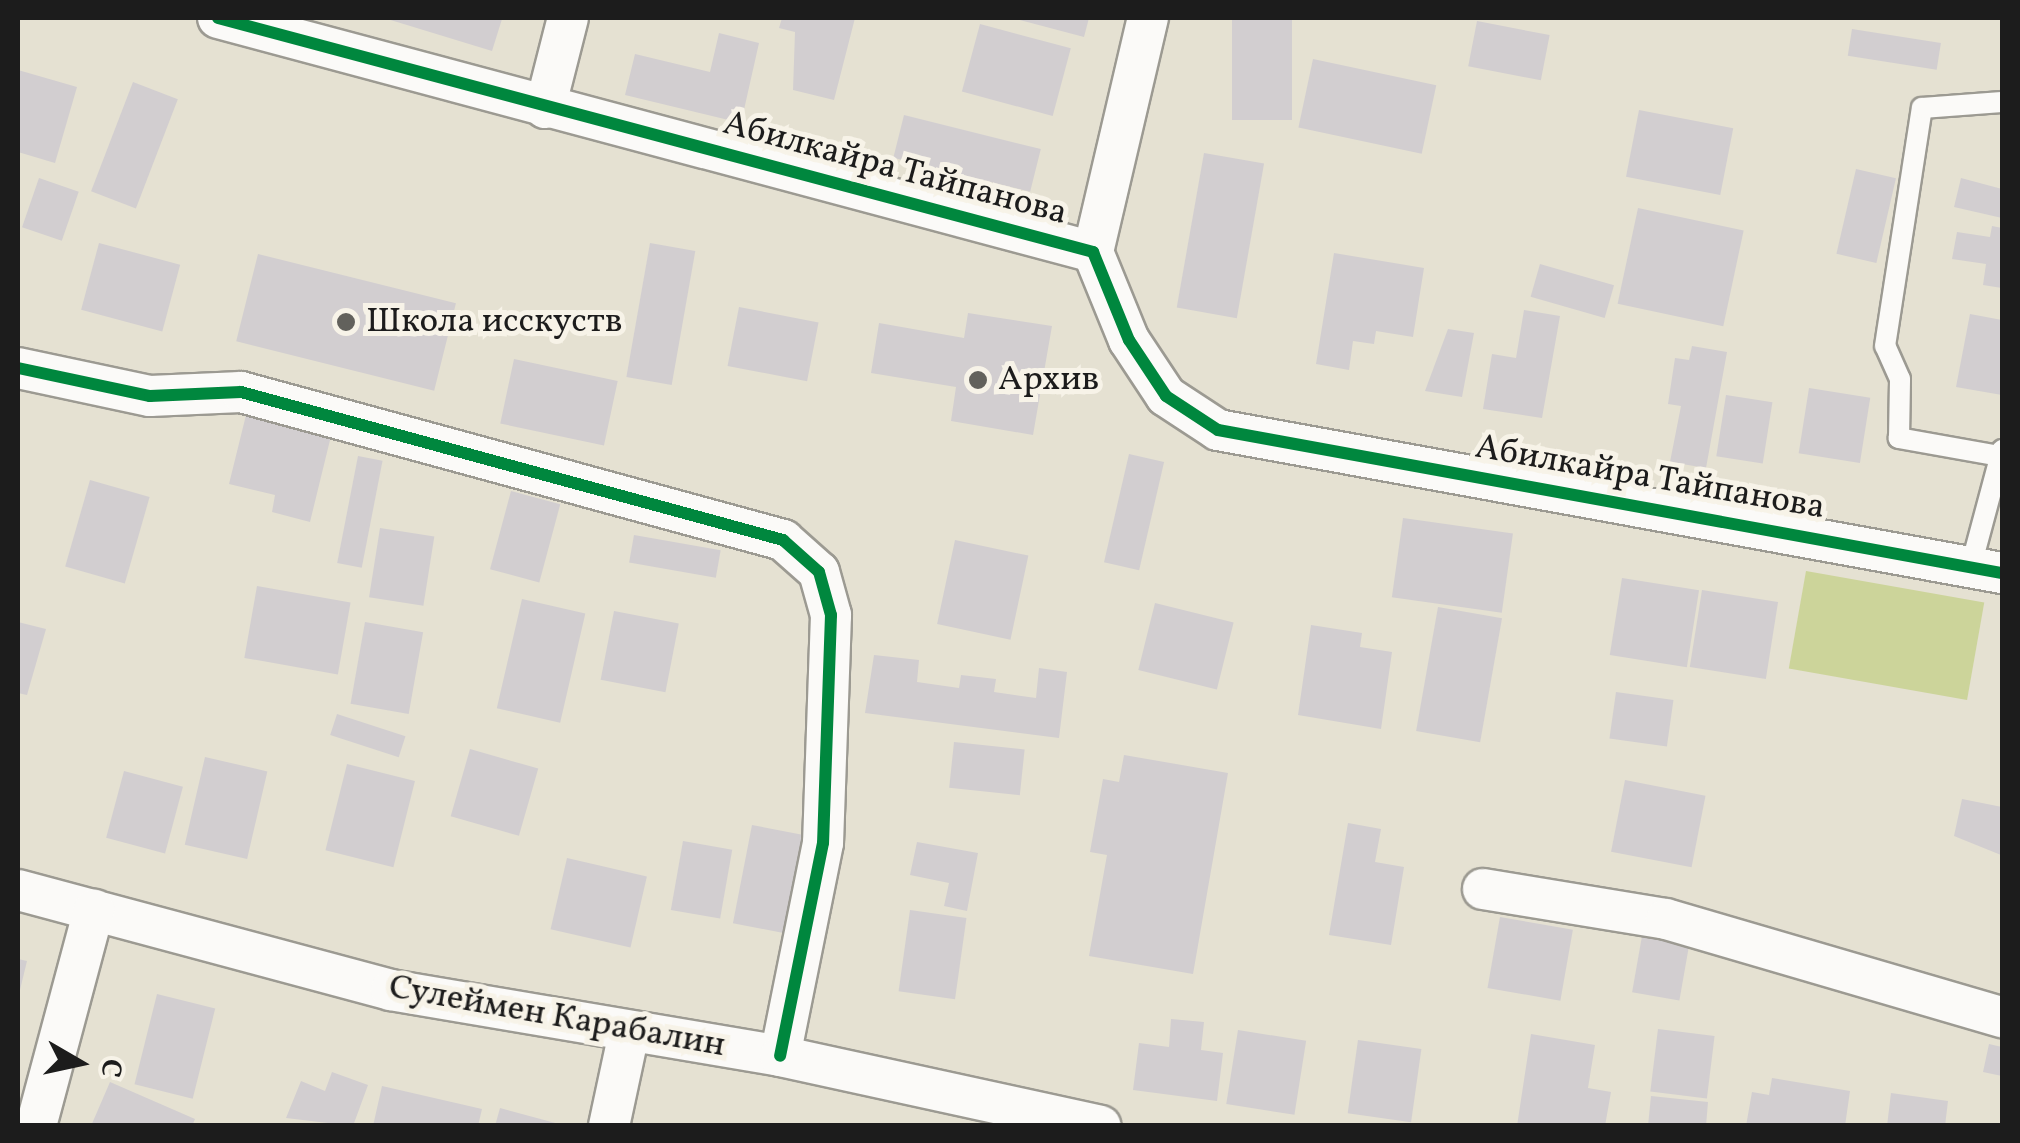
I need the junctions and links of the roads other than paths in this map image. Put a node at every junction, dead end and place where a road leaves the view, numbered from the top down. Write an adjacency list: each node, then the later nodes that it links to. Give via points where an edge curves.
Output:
1 (218, 18): 5 (street, Абилкайра Тайпанова)
2 (568, 18): 5 (street)
3 (1148, 18): 6 (street)
4 (2002, 102): 8 (lane, via 1922,108 1885,346 1900,379 1899,438)
5 (545, 108): 6 (street, Абилкайра Тайпанова)
6 (1093, 252): 9 (street, Абилкайра Тайпанова, via 1129,340 1166,396 1218,430)
7 (18, 368): 15 (street, via 150,396 241,392 783,540 818,572 831,615 823,843)
8 (1998, 453): 9 (lane)
9 (1987, 570)
10 (1482, 889): 13 (street, via 1666,919)
11 (18, 890): 12 (street, Сулеймен Карабалин)
12 (94, 910): 14 (street, Сулеймен Карабалин, via 391,990); 16 (street)
13 (2002, 1016)
14 (630, 1033): 15 (street, Сулеймен Карабалин); 17 (street)
15 (780, 1056): 18 (street, Сулеймен Карабалин)
16 (36, 1126)
17 (610, 1126)
18 (1100, 1126)

